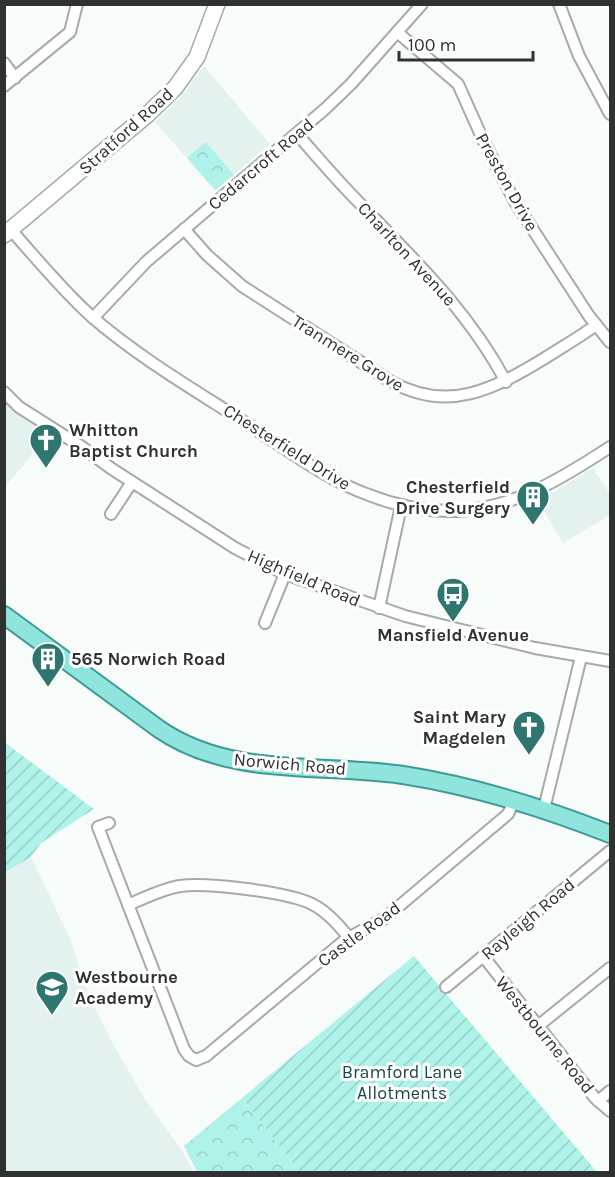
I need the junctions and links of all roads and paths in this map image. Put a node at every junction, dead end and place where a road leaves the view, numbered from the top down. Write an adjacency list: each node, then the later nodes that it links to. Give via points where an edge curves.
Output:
1 (76, 4): 7 (street, via 68,34)
2 (217, 4): 12 (street, Stratford Road, via 197,57 175,87)
3 (422, 4): 5 (street, Cedarcroft Road)
4 (560, 4): 9 (street, via 579,56)
5 (397, 32): 10 (street, Cedarcroft Road, via 351,84); 14 (street, Preston Drive, via 458,84 515,202)
6 (4, 63): 7 (street)
7 (15, 78): 8 (street)
8 (4, 86)
9 (610, 114)
10 (297, 134): 11 (street, Cedarcroft Road); 16 (street, Charlton Avenue, via 451,300)
11 (184, 229): 13 (street, Cedarcroft Road); 16 (street, Tranmere Grove, via 242,286 399,386 424,395 449,397 482,392)
12 (8, 233): 13 (street, Chesterfield Drive)
13 (93, 318): 20 (street, Chesterfield Drive, via 141,354 328,475 367,495)
14 (596, 325): 15 (street, Preston Drive); 16 (street, Tranmere Grove)
15 (610, 342)
16 (506, 382)
17 (4, 392): 19 (street, Highfield Road, via 19,407)
18 (610, 447): 20 (street, Chesterfield Drive, via 548,484 505,502 458,511)
19 (132, 482): 21 (street); 22 (street, Highfield Road, via 235,548)
20 (401, 506): 23 (street)
21 (111, 514)
22 (285, 574): 23 (street, Highfield Road); 25 (street)
23 (379, 608): 26 (street, Highfield Road)
24 (4, 615): 28 (main road, Norwich Road, via 159,729 198,751 241,761 412,777)
25 (265, 622)
26 (581, 657): 27 (street, Highfield Road); 29 (street)
27 (610, 661)
28 (514, 801): 29 (main road, Norwich Road); 34 (street, Castle Road, via 508,814 385,918)
29 (543, 809): 31 (main road, Norwich Road)
30 (109, 823): 33 (street, via 98,828)
31 (610, 834)
32 (610, 851): 35 (street, Rayleigh Road)
33 (128, 905): 34 (street, via 190,885 282,894 317,907); 34 (street, Castle Road, via 184,1049 195,1060 206,1056)
34 (349, 938)
35 (483, 956): 37 (street, Rayleigh Road); 38 (street, Westbourne Road)
36 (610, 968): 38 (street)
37 (446, 987)
38 (538, 1026): 40 (street, Westbourne Road)
39 (610, 1091): 40 (street)
40 (598, 1101): 41 (street, Westbourne Road)
41 (610, 1111)

